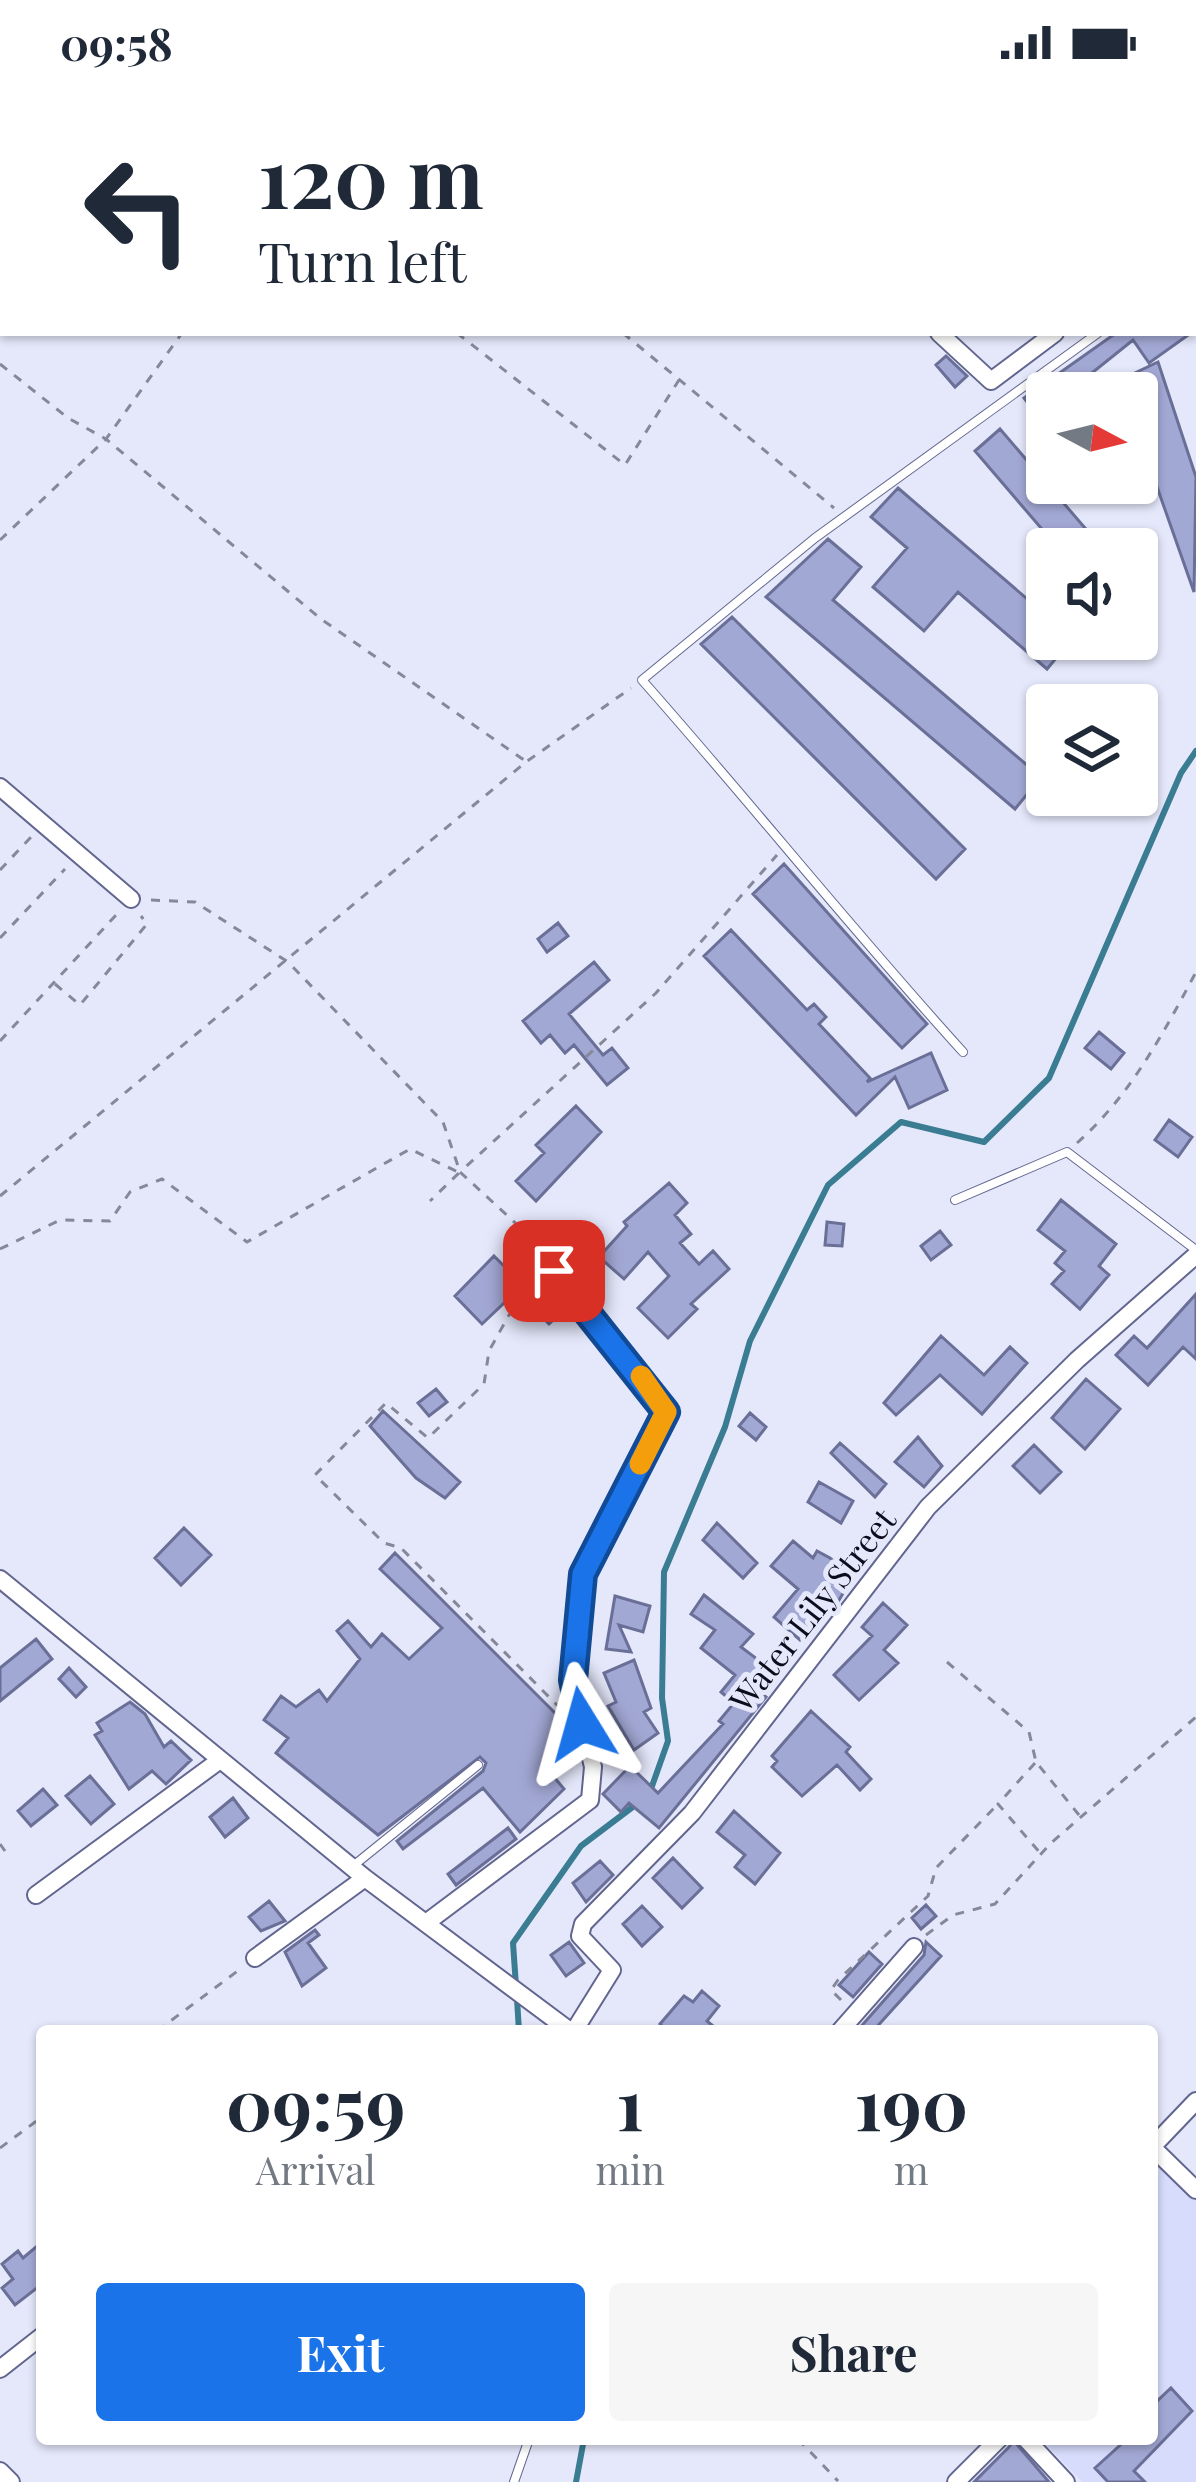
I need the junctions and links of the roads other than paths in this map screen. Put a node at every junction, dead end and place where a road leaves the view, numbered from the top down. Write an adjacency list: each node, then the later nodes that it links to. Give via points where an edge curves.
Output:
1 (942, 336): 2 (street, via 991,381)
2 (1050, 336)
3 (1094, 336): 6 (lane, via 844,517 642,680)
4 (0, 787): 5 (street)
5 (131, 899)
6 (963, 1052)
7 (955, 1200): 8 (lane, via 1066,1152)
8 (1196, 1252): 19 (street, Water Lily Street, via 928,1508 692,1814 583,1924 580,1936 612,1970)
9 (554, 1271): 15 (street, via 666,1412 583,1574 573,1680 593,1767 590,1800)
10 (0, 1580): 11 (street)
11 (220, 1760): 13 (street); 14 (street)
12 (478, 1765): 13 (lane)
13 (358, 1872): 15 (street); 17 (street)
14 (35, 1895)
15 (426, 1923): 18 (street)
16 (914, 1947): 20 (street)
17 (255, 1958)
18 (564, 2025)
19 (576, 2025)
20 (844, 2025)
21 (1196, 2101): 22 (street)
22 (1158, 2141)
23 (1158, 2153): 24 (street)
24 (1196, 2190)
25 (36, 2341): 26 (street)
26 (0, 2369)
27 (527, 2445): 32 (lane)
28 (993, 2445): 33 (street)
29 (1032, 2445): 34 (street)
30 (0, 2471): 31 (street)
31 (10, 2482)
32 (514, 2482)
33 (956, 2482)
34 (1066, 2482)

